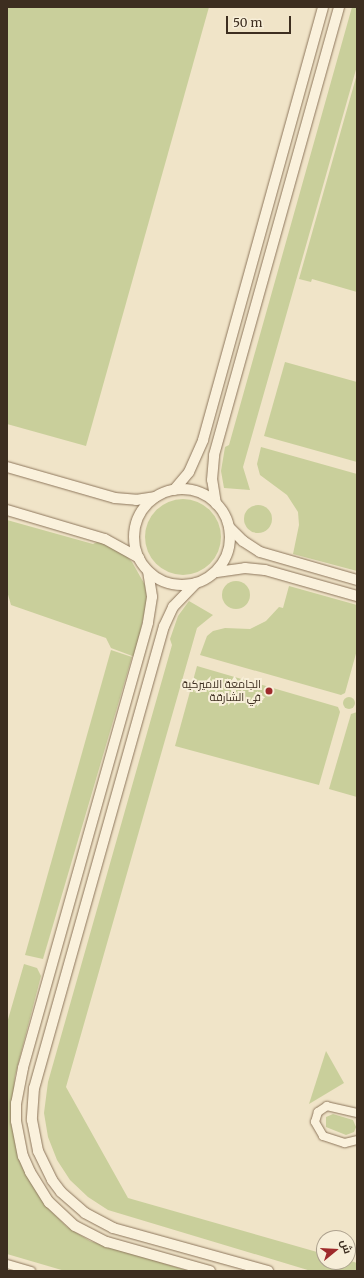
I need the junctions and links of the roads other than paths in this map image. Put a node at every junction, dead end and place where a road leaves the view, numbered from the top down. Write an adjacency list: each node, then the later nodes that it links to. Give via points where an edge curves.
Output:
1 (323, 7): 4 (street, via 203,440 189,472)
2 (339, 7): 6 (street, via 214,455 212,480)
3 (7, 467): 5 (street, via 115,498 136,500)
4 (174, 490): 5 (street); 6 (street, via 197,492)
5 (156, 497): 10 (street, via 142,511 136,525 135,544)
6 (216, 504): 8 (street)
7 (7, 510): 10 (street, via 105,539)
8 (229, 527): 9 (street, via 251,547); 13 (street, via 229,548)
9 (270, 555): 11 (street); 14 (street)
10 (139, 558): 12 (street)
11 (266, 570): 13 (street, via 245,568); 16 (street)
12 (148, 571): 15 (street, via 168,583); 22 (street, via 152,597 148,623 18,1086 16,1121 23,1156 35,1183 49,1202 75,1226 107,1242)
13 (217, 572): 15 (street)
14 (357, 580)
15 (196, 583): 20 (street, via 173,606 164,626 36,1080 32,1120 38,1151 52,1180 85,1214 114,1228)
16 (357, 596)
17 (357, 1113): 18 (street, via 327,1106 318,1112 315,1122 323,1136 345,1143)
18 (357, 1140)
19 (7, 1264): 21 (street)
20 (255, 1269): 23 (street)
21 (31, 1271)
22 (210, 1271)
23 (268, 1271)

